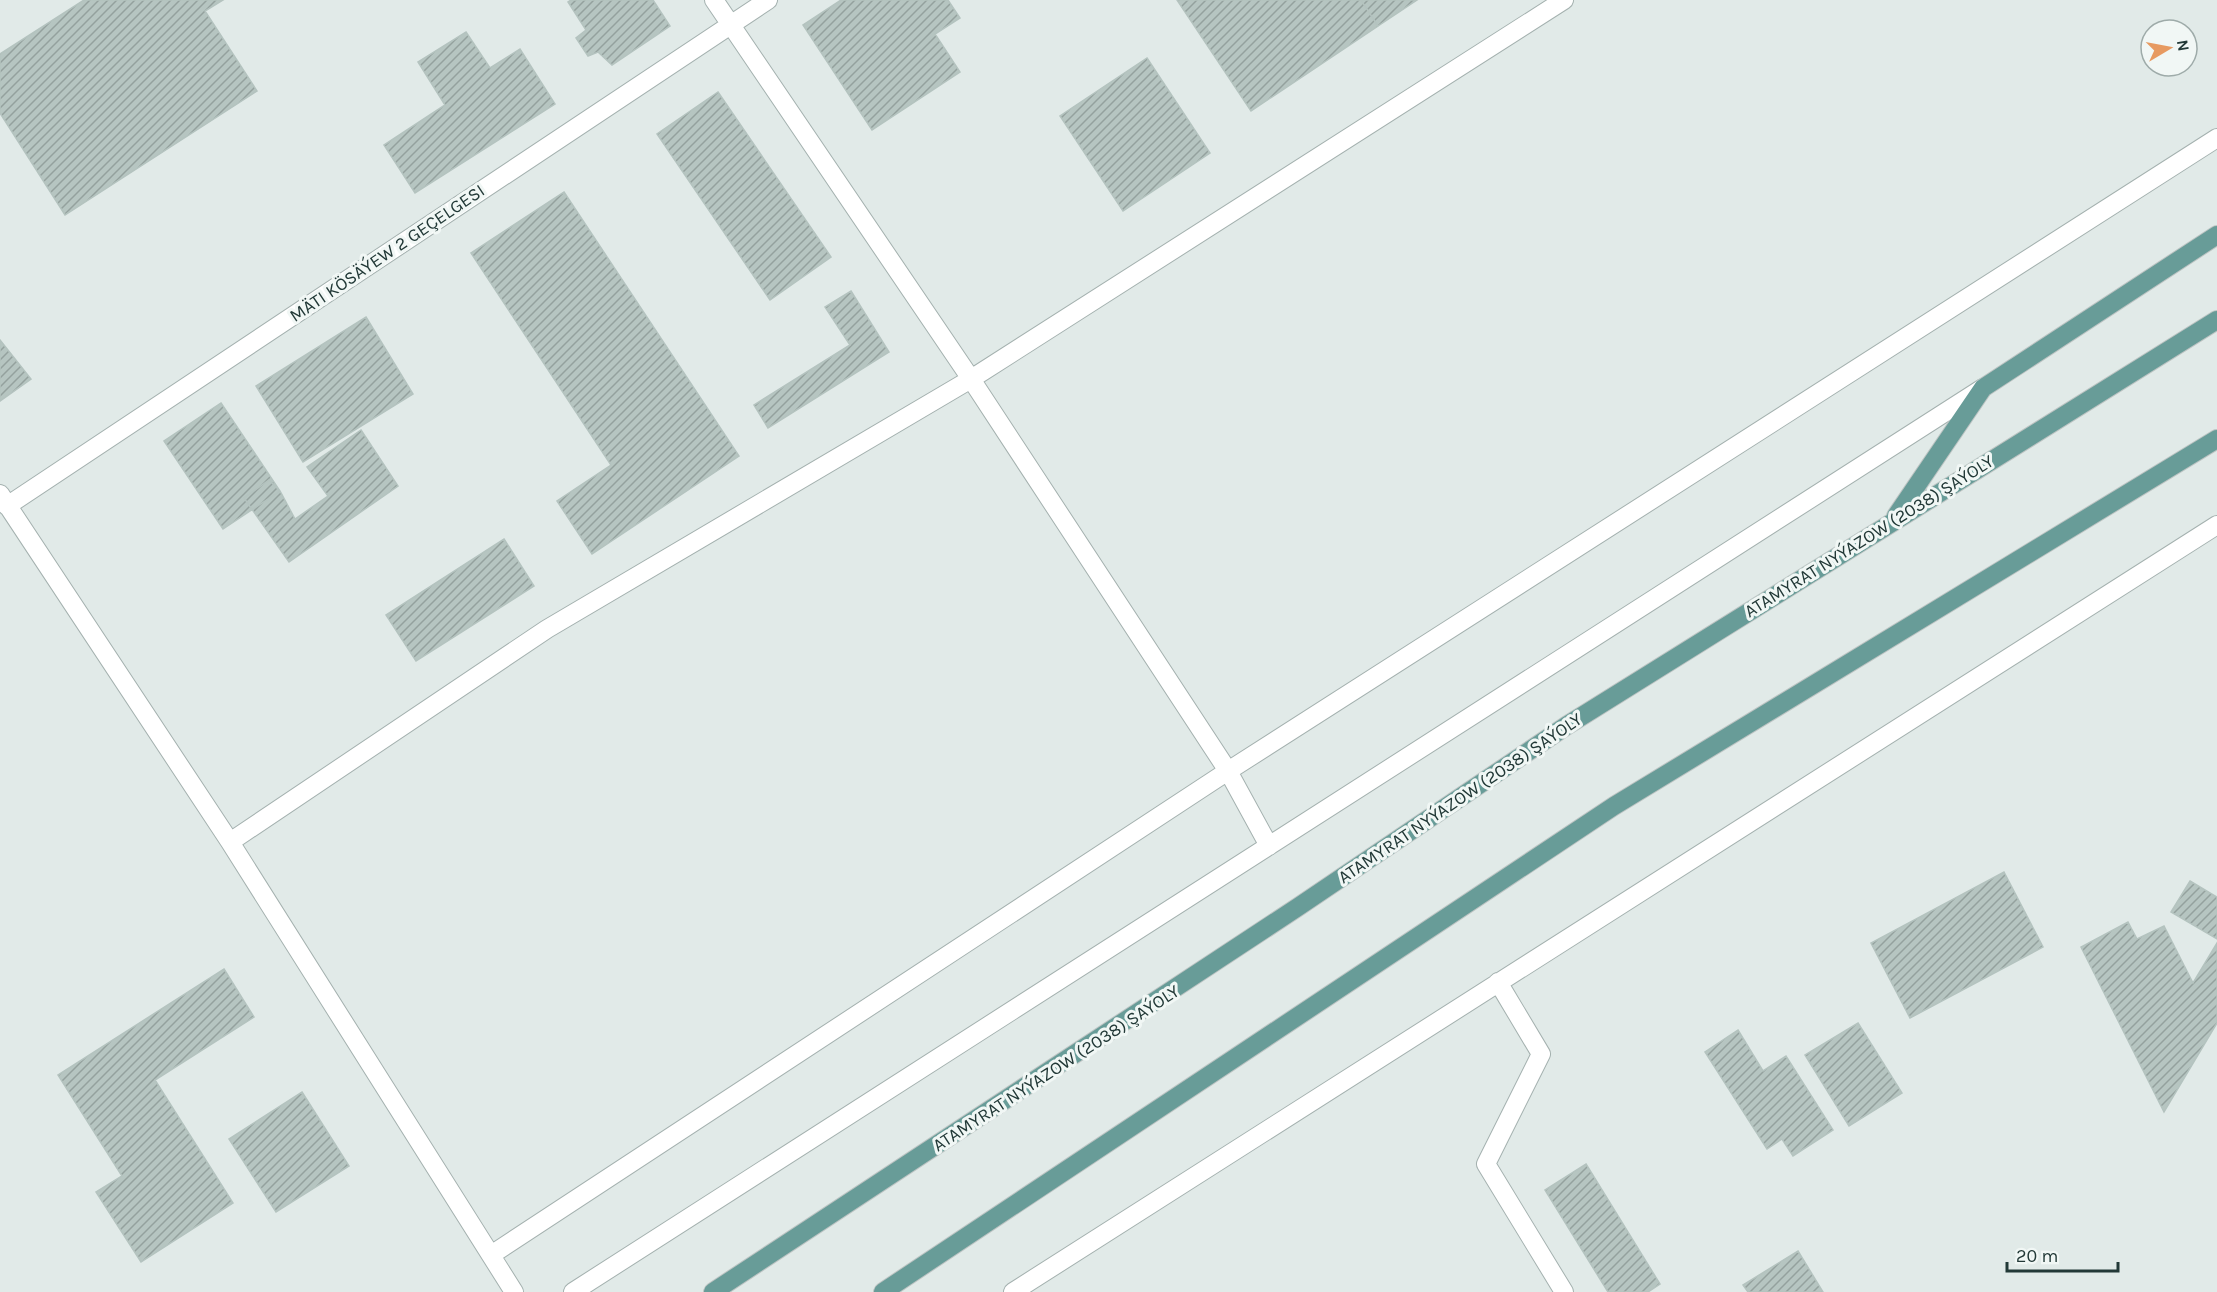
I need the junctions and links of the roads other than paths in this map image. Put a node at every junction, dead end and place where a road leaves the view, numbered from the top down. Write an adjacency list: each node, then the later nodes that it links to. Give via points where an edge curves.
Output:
1 (714, 0): 5 (street)
2 (768, 0): 5 (street, MÄTI KÖSÄÝEW 2 GEÇELGESI)
3 (1564, 0): 4 (street)
4 (1545, 8): 9 (street)
5 (730, 26): 9 (street); 12 (street, MÄTI KÖSÄÝEW 2 GEÇELGESI)
6 (2217, 138): 15 (street)
7 (2213, 240): 10 (main road)
8 (2217, 320): 13 (main road, ATAMYRAT NYÝAZOW (2038) ŞAÝOLY)
9 (971, 378): 15 (street); 16 (street, via 547,629)
10 (1983, 388): 13 (main road); 17 (street)
11 (2217, 439): 23 (main road, via 1614,806)
12 (3, 500): 16 (street)
13 (1892, 522): 22 (main road, ATAMYRAT NYÝAZOW (2038) ŞAÝOLY, via 1566,726)
14 (2217, 525): 18 (street)
15 (1228, 771): 17 (street); 19 (street)
16 (230, 842): 19 (street)
17 (1269, 846): 21 (street)
18 (1498, 982): 24 (street); 25 (street, via 1541,1054 1486,1164)
19 (491, 1255): 20 (street)
20 (514, 1292)
21 (573, 1292)
22 (713, 1292)
23 (883, 1292)
24 (1013, 1292)
25 (1564, 1292)

